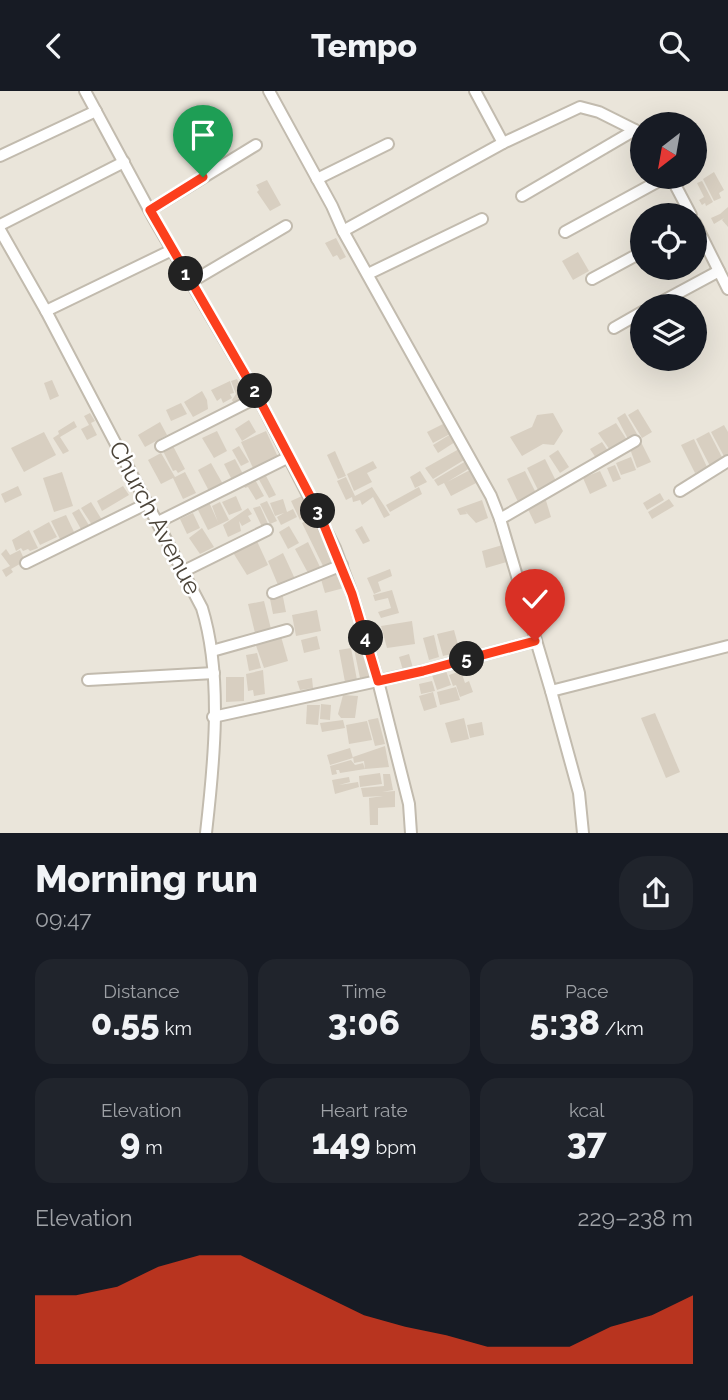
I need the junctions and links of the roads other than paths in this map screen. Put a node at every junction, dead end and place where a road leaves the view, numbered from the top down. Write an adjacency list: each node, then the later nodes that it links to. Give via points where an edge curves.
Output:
1 (85, 91): 4 (street)
2 (269, 91): 12 (street)
3 (475, 91): 7 (street)
4 (96, 111): 10 (street); 11 (street)
5 (630, 128): 7 (street, via 580,107)
6 (630, 138): 14 (street)
7 (503, 143): 19 (street)
8 (388, 144): 12 (street)
9 (256, 145): 15 (street)
10 (0, 156)
11 (124, 162): 15 (street); 18 (street)
12 (317, 179): 19 (street)
13 (644, 189): 20 (street)
14 (522, 196)
15 (150, 210): 22 (street)
16 (482, 219): 25 (street)
17 (286, 226): 27 (street)
18 (0, 227): 30 (street, Church Avenue)
19 (343, 231): 25 (street)
20 (565, 232)
21 (707, 247): 24 (street)
22 (172, 250): 27 (street); 30 (street)
23 (630, 258): 26 (street)
24 (719, 271): 28 (street); 29 (street)
25 (368, 274): 40 (street)
26 (592, 279)
27 (191, 282): 33 (street)
28 (728, 289)
29 (676, 294)
30 (46, 311): 39 (street, Church Avenue)
31 (630, 319): 32 (street)
32 (614, 328)
33 (258, 397): 35 (street); 36 (street)
34 (635, 440): 40 (street)
35 (162, 446)
36 (289, 457): 41 (street); 44 (street)
37 (728, 461): 38 (street)
38 (680, 491)
39 (148, 503): 41 (street, Church Avenue); 43 (street)
40 (500, 519): 48 (street)
41 (158, 522): 45 (street, Church Avenue)
42 (267, 530): 45 (street)
43 (26, 563)
44 (342, 565): 46 (street); 53 (street)
45 (184, 571): 50 (street, Church Avenue, via 202,608)
46 (273, 593)
47 (287, 629): 50 (street)
48 (535, 641): 53 (street); 54 (street)
49 (728, 646): 54 (street)
50 (212, 651): 51 (street, Church Avenue)
51 (214, 673): 52 (street); 55 (street, Church Avenue)
52 (88, 680)
53 (378, 681): 55 (street); 57 (street, via 410,804)
54 (551, 691): 58 (street, via 579,793)
55 (213, 717): 56 (street, Church Avenue)
56 (206, 833)
57 (411, 833)
58 (583, 833)

